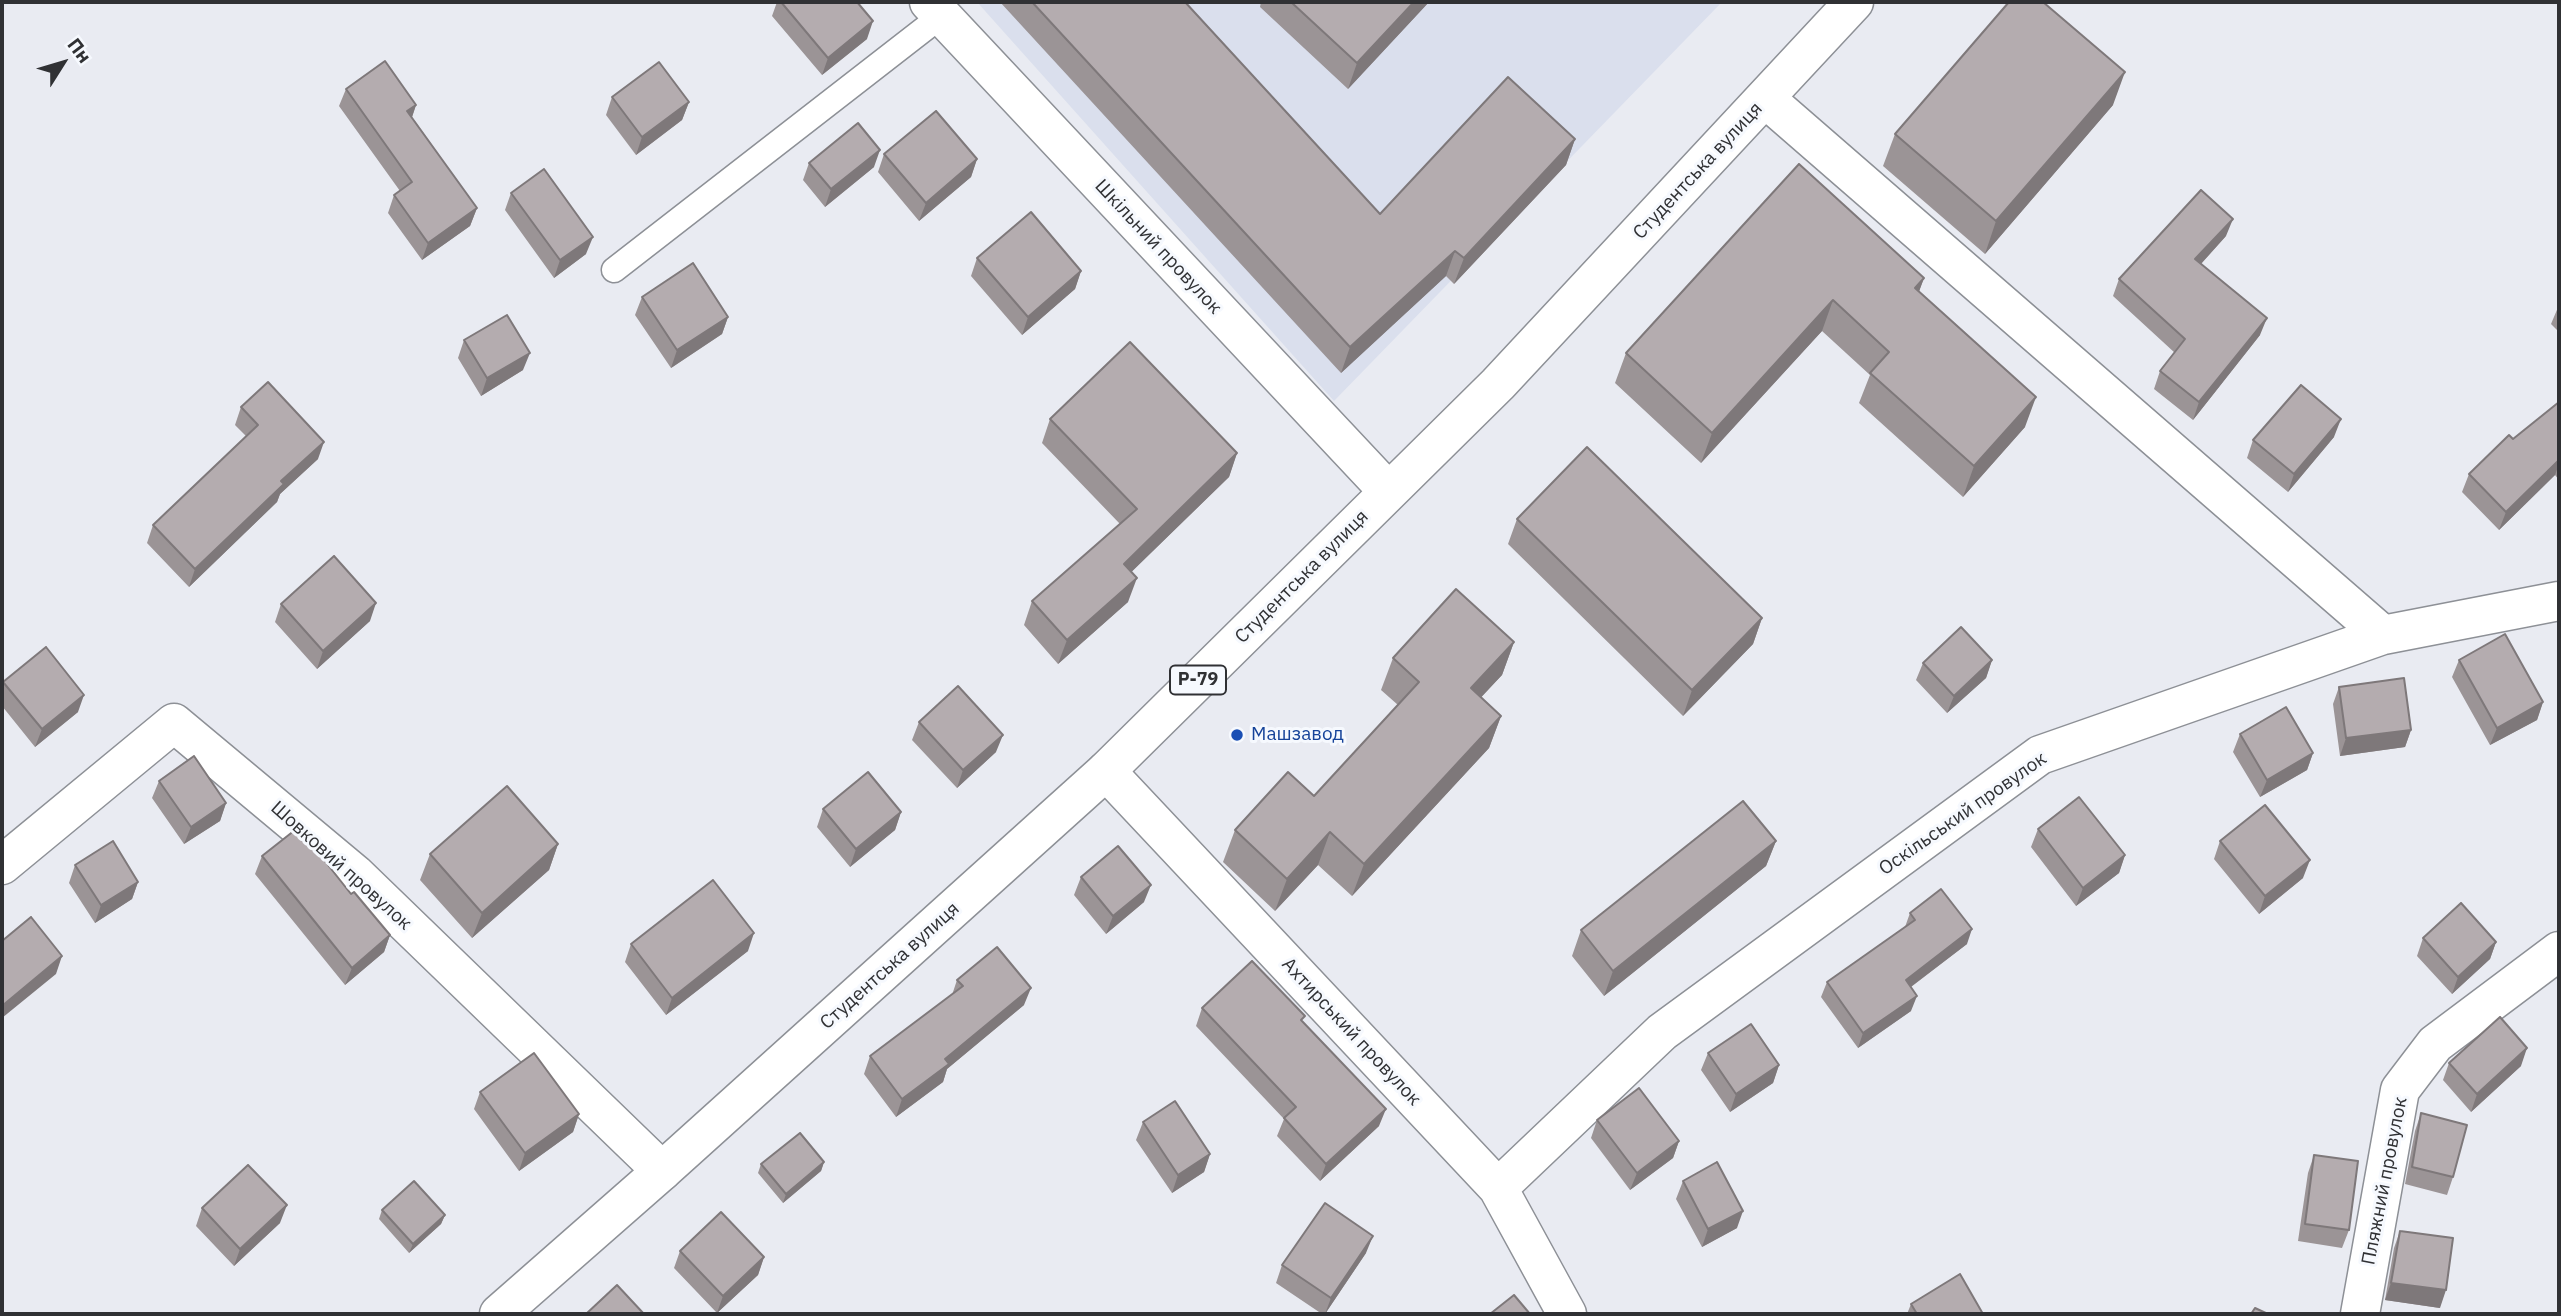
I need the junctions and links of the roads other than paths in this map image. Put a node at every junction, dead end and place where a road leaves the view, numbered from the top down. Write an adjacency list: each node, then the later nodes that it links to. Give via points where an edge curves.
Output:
1 (1854, 2): 3 (street, Студентська вулиця / Р-79)
2 (935, 9): 4 (lane); 5 (street, Шкільний провулок)
3 (1766, 99): 5 (street, Студентська вулиця / Р-79, via 1498,384); 7 (street)
4 (614, 270)
5 (1388, 491): 8 (street, Студентська вулиця / Р-79)
6 (2559, 601): 7 (street, Оскільський провулок)
7 (2384, 635): 12 (street, Оскільський провулок, via 2040,755 1662,1032)
8 (1106, 771): 11 (street, Студентська вулиця / Р-79); 12 (street, Ахтирський провулок)
9 (2, 865): 11 (street, Шовковий провулок, via 174,723 355,874)
10 (2559, 951): 15 (street, Пляжний провулок, via 2435,1044 2400,1090)
11 (662, 1171): 13 (street, Студентська вулиця / Р-79)
12 (1498, 1188): 14 (street, Ахтирський провулок)
13 (499, 1314)
14 (1567, 1314)
15 (2360, 1314)

